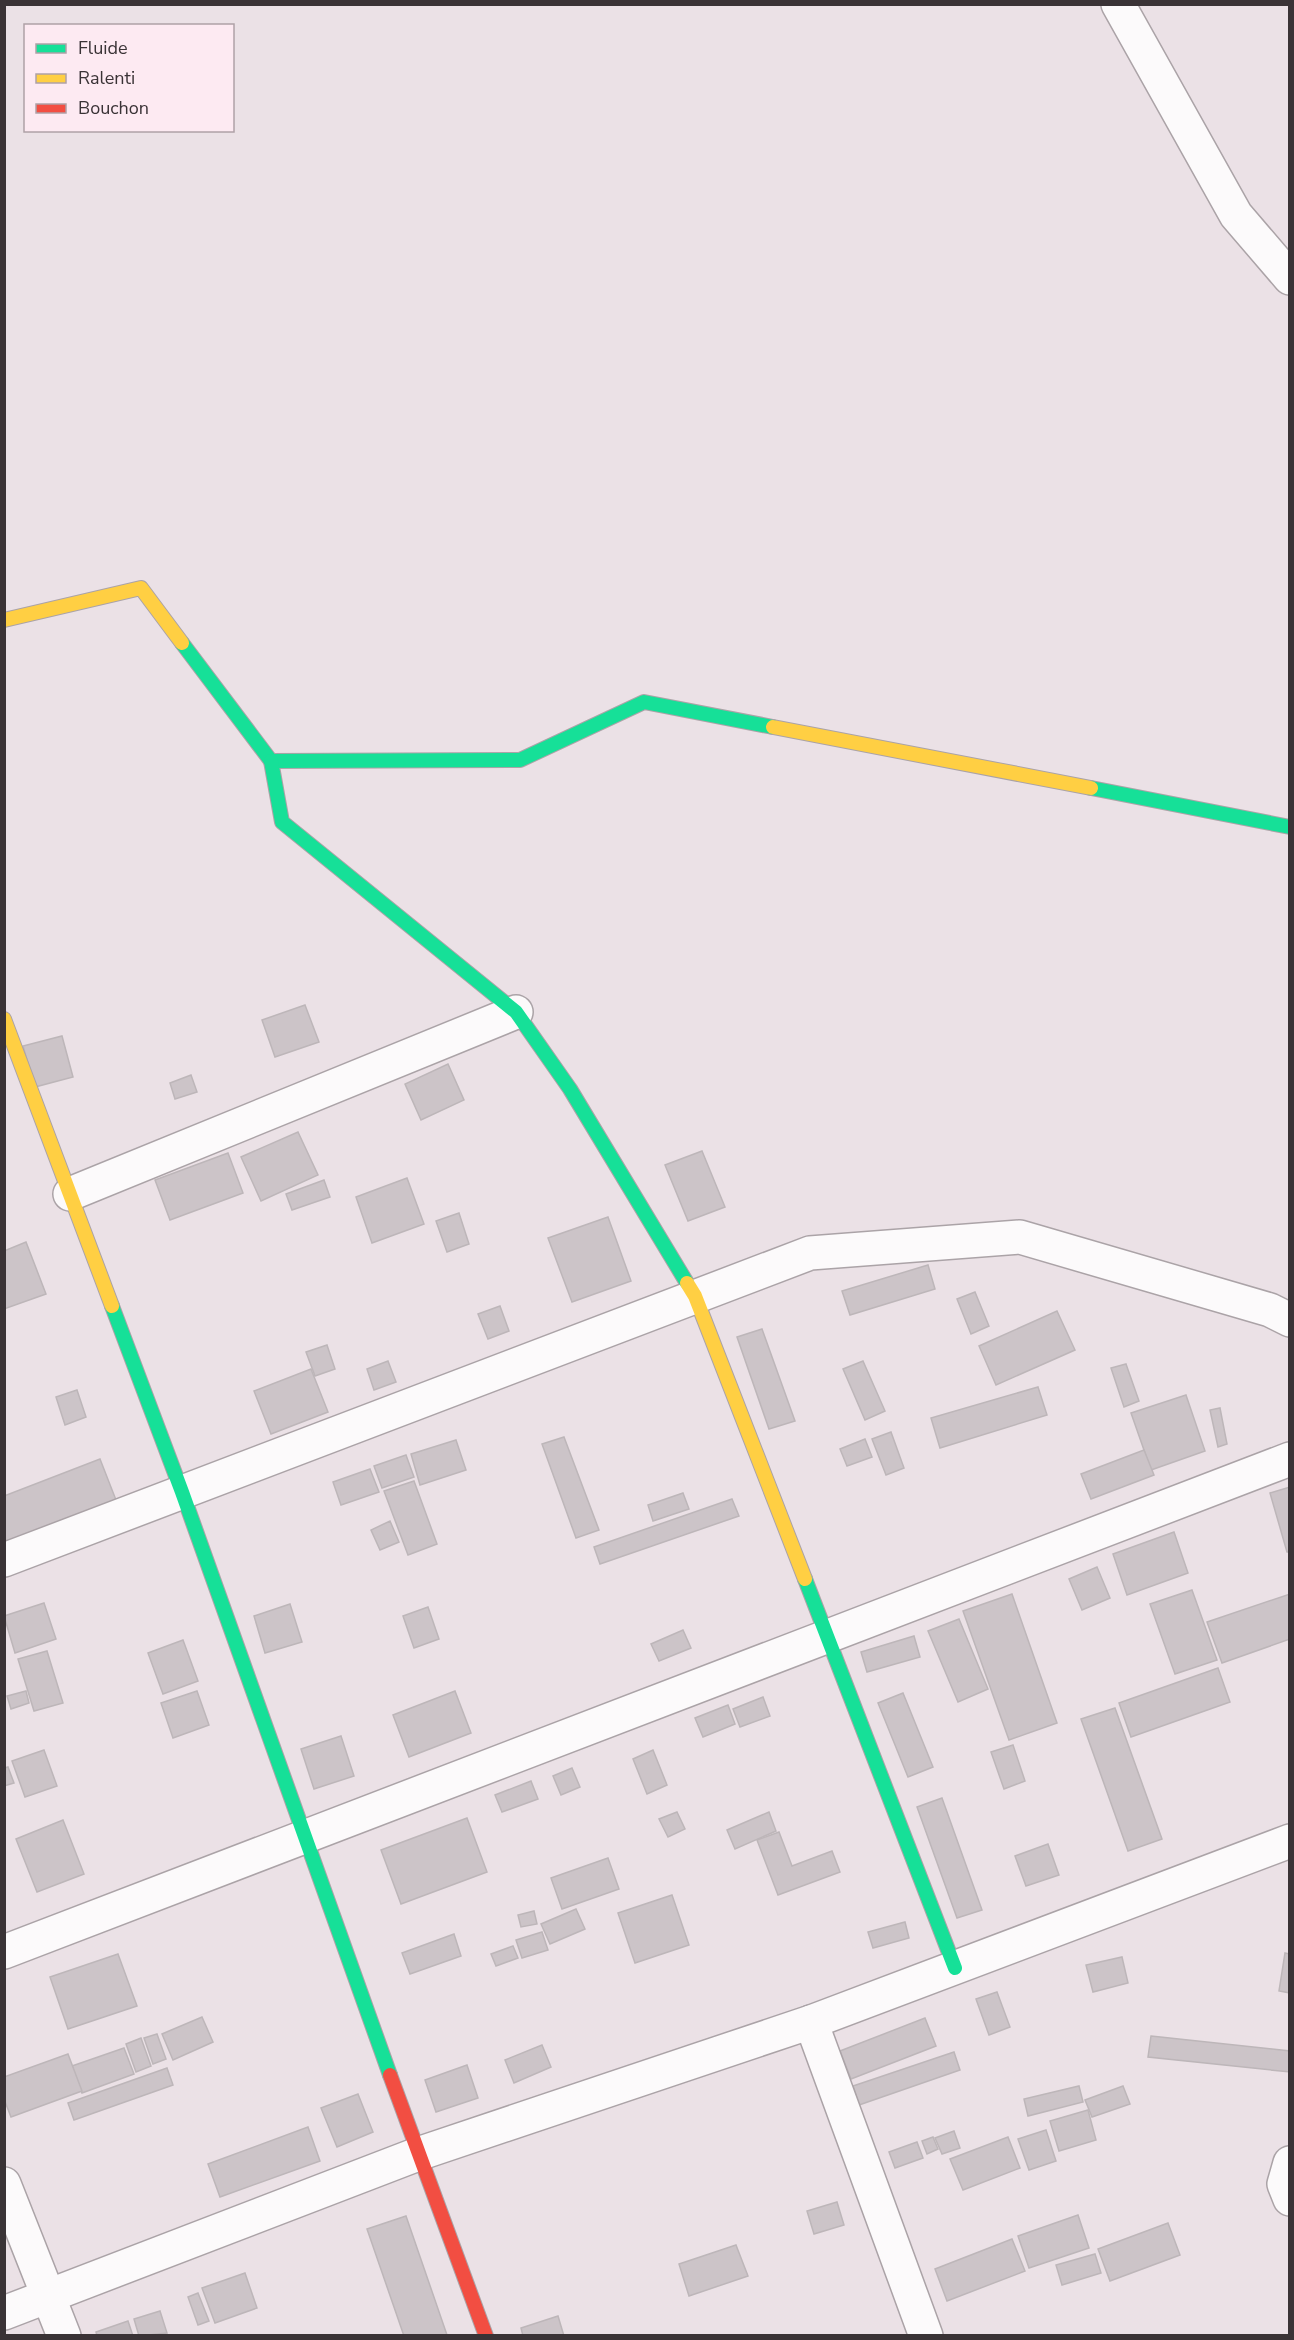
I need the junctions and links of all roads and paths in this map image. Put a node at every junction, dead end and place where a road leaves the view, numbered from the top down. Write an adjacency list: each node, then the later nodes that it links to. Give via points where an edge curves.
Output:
1 (1118, 4): 2 (street, via 1236,215)
2 (1290, 278)
3 (4, 620): 4 (street, via 141,588)
4 (271, 761): 5 (street, via 520,760 644,702); 6 (street, via 282,822)
5 (1290, 827)
6 (516, 1012): 8 (street); 9 (street, via 570,1089)
7 (4, 1019): 8 (street)
8 (70, 1194): 12 (street)
9 (695, 1296): 10 (street, via 810,1253 1020,1237 1270,1310); 12 (street); 14 (street)
10 (1290, 1320)
11 (1290, 1459): 14 (street)
12 (182, 1492): 13 (street); 15 (street)
13 (4, 1560)
14 (827, 1638): 15 (street); 18 (street)
15 (304, 1838): 17 (street); 20 (street)
16 (1290, 1841): 18 (street)
17 (4, 1952)
18 (955, 1968): 19 (street)
19 (811, 2022): 20 (street); 28 (street)
20 (418, 2154): 24 (street); 27 (street)
21 (1290, 2163): 23 (street, via 1284,2184)
22 (4, 2184): 24 (street)
23 (1290, 2199)
24 (48, 2296): 25 (street); 26 (street)
25 (4, 2313)
26 (64, 2336)
27 (486, 2336)
28 (926, 2336)

